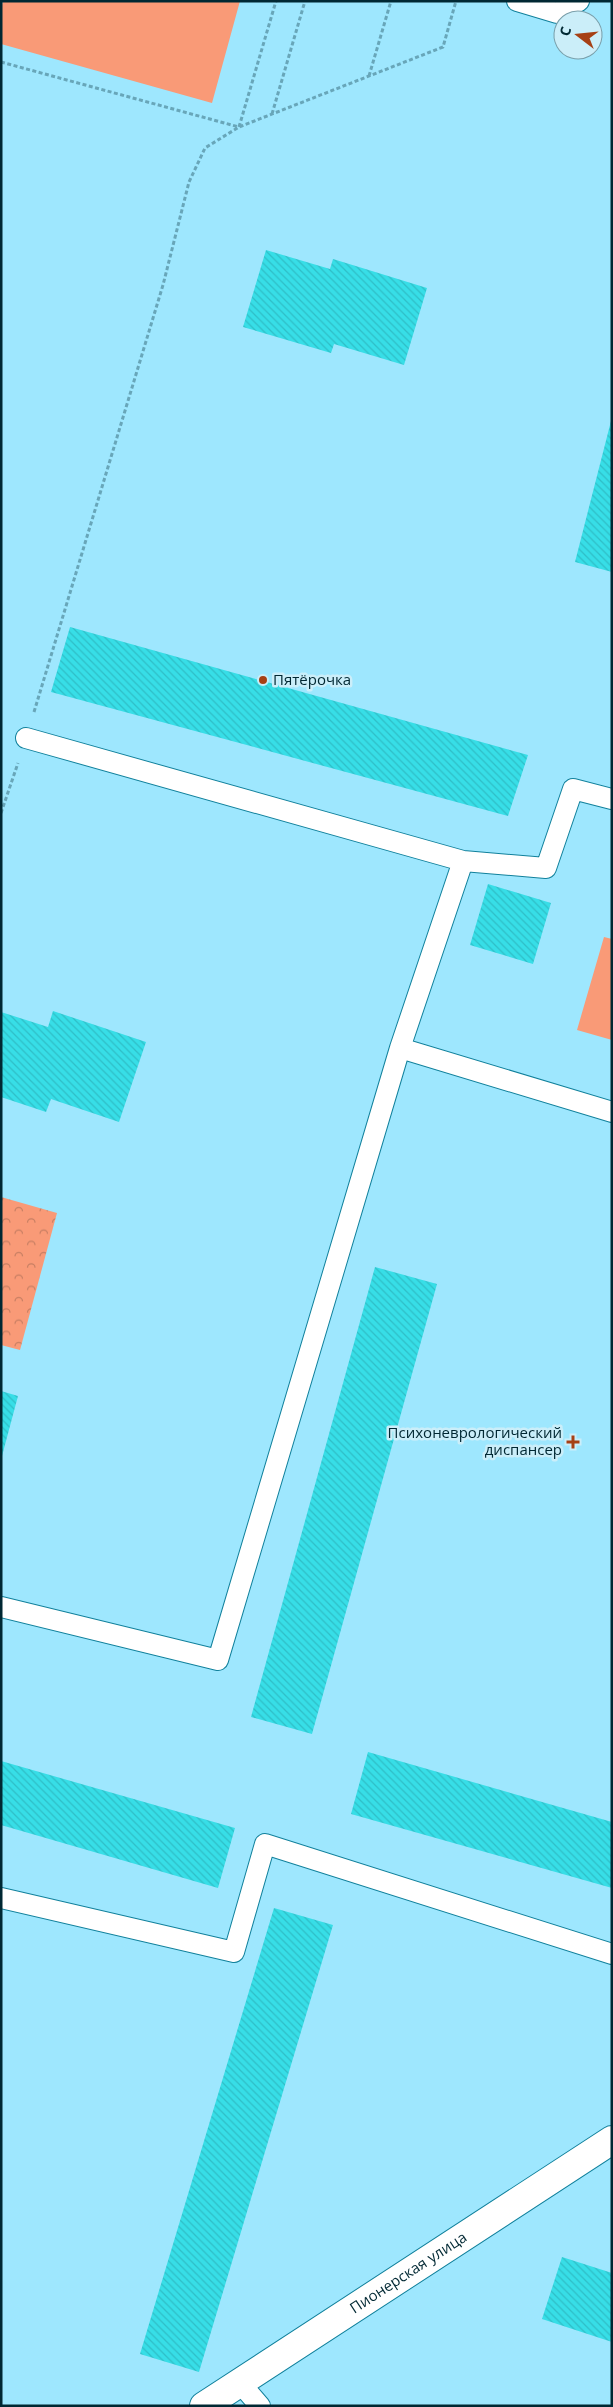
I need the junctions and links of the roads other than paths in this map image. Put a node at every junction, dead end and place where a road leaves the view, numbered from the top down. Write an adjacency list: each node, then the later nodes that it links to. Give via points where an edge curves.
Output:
1 (517, 1): 2 (lane, via 556,13)
2 (579, 1)
3 (26, 738): 5 (lane)
4 (612, 800): 5 (lane, via 573,788 546,868)
5 (463, 861): 6 (lane)
6 (400, 1048): 7 (lane); 8 (lane, via 218,1660)
7 (612, 1112)
8 (1, 1607)
9 (1, 1898): 10 (lane, via 234,1952 265,1844)
10 (612, 1954)
11 (612, 2140): 12 (street, Пионерская улица)
12 (240, 2383): 13 (street, Пионерская улица); 14 (lane)
13 (204, 2406)
14 (260, 2406)

